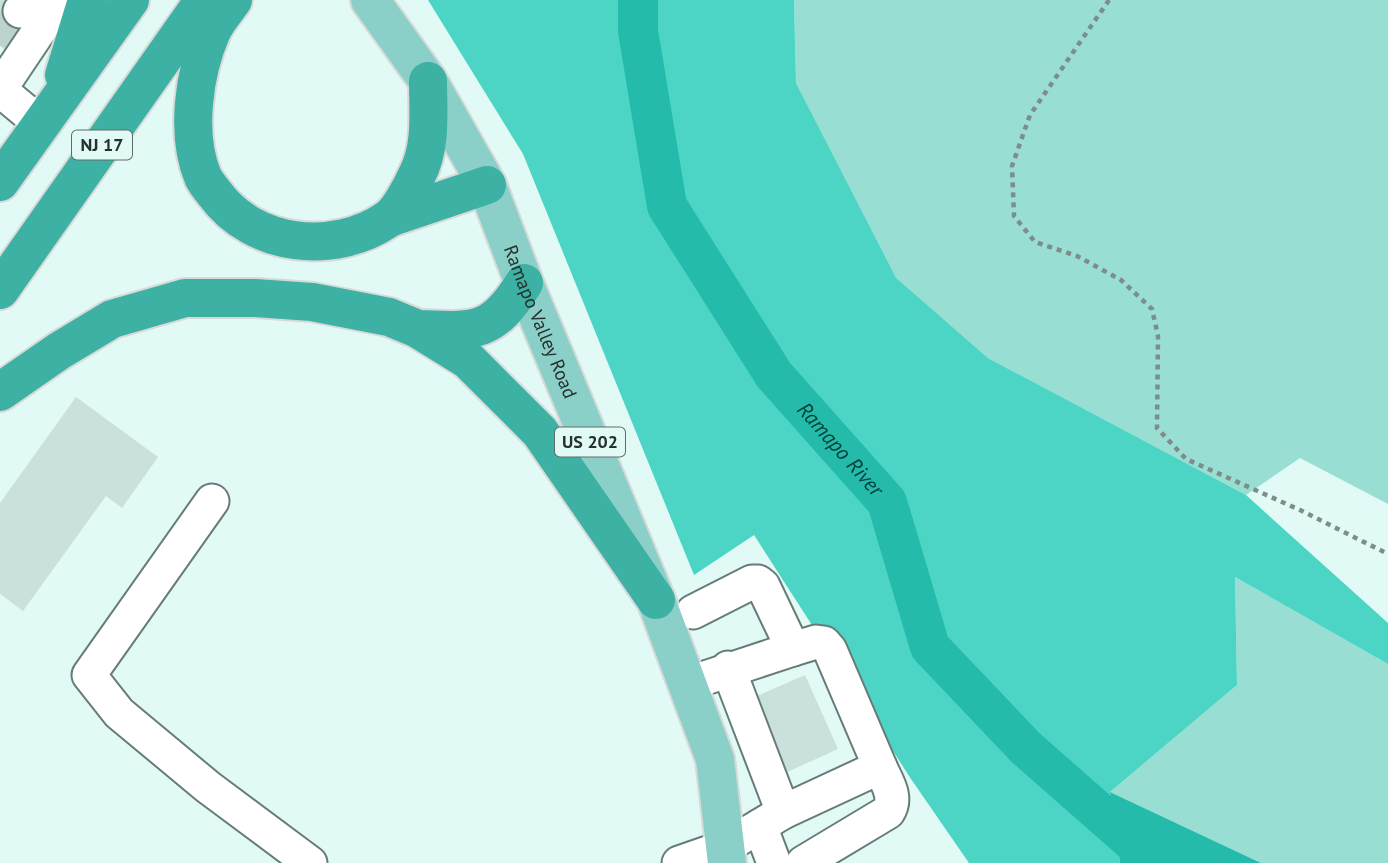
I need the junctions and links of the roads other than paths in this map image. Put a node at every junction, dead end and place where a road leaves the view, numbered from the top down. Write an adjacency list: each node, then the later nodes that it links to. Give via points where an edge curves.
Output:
1 (130, 0): 8 (highway)
2 (204, 0): 13 (highway, NJ 17)
3 (233, 0): 11 (highway, via 213,30 194,90 194,139 203,178 225,208 258,230 292,241 330,241)
4 (370, 0): 6 (main road, Ramapo Valley Road / US 202)
5 (71, 4): 7 (lane); 8 (highway)
6 (428, 81): 10 (main road, Ramapo Valley Road / US 202); 11 (highway, via 424,155 418,174)
7 (0, 90): 8 (lane)
8 (31, 129): 9 (highway)
9 (0, 182)
10 (486, 185): 11 (highway); 12 (main road, Ramapo Valley Road / US 202)
11 (390, 218)
12 (524, 284): 14 (highway, via 498,317 481,327); 17 (main road, Ramapo Valley Road / US 202)
13 (0, 289)
14 (418, 329): 15 (highway, via 389,317 312,302 185,298 112,319); 17 (highway, via 468,360 540,432)
15 (0, 392)
16 (212, 501): 25 (lane, via 89,675 120,713 208,787)
17 (656, 600): 21 (main road, Ramapo Valley Road / US 202)
18 (693, 612): 19 (lane, via 758,582)
19 (793, 649): 20 (lane); 22 (lane, via 816,642 830,650)
20 (729, 668): 21 (lane); 23 (lane)
21 (687, 684): 24 (main road, Ramapo Valley Road / US 202, via 715,759)
22 (880, 767): 23 (lane); 28 (lane, via 893,796 888,812)
23 (772, 819): 24 (lane); 27 (lane)
24 (726, 855): 26 (lane)
25 (310, 863)
26 (679, 863)
27 (774, 863)
28 (803, 863)

